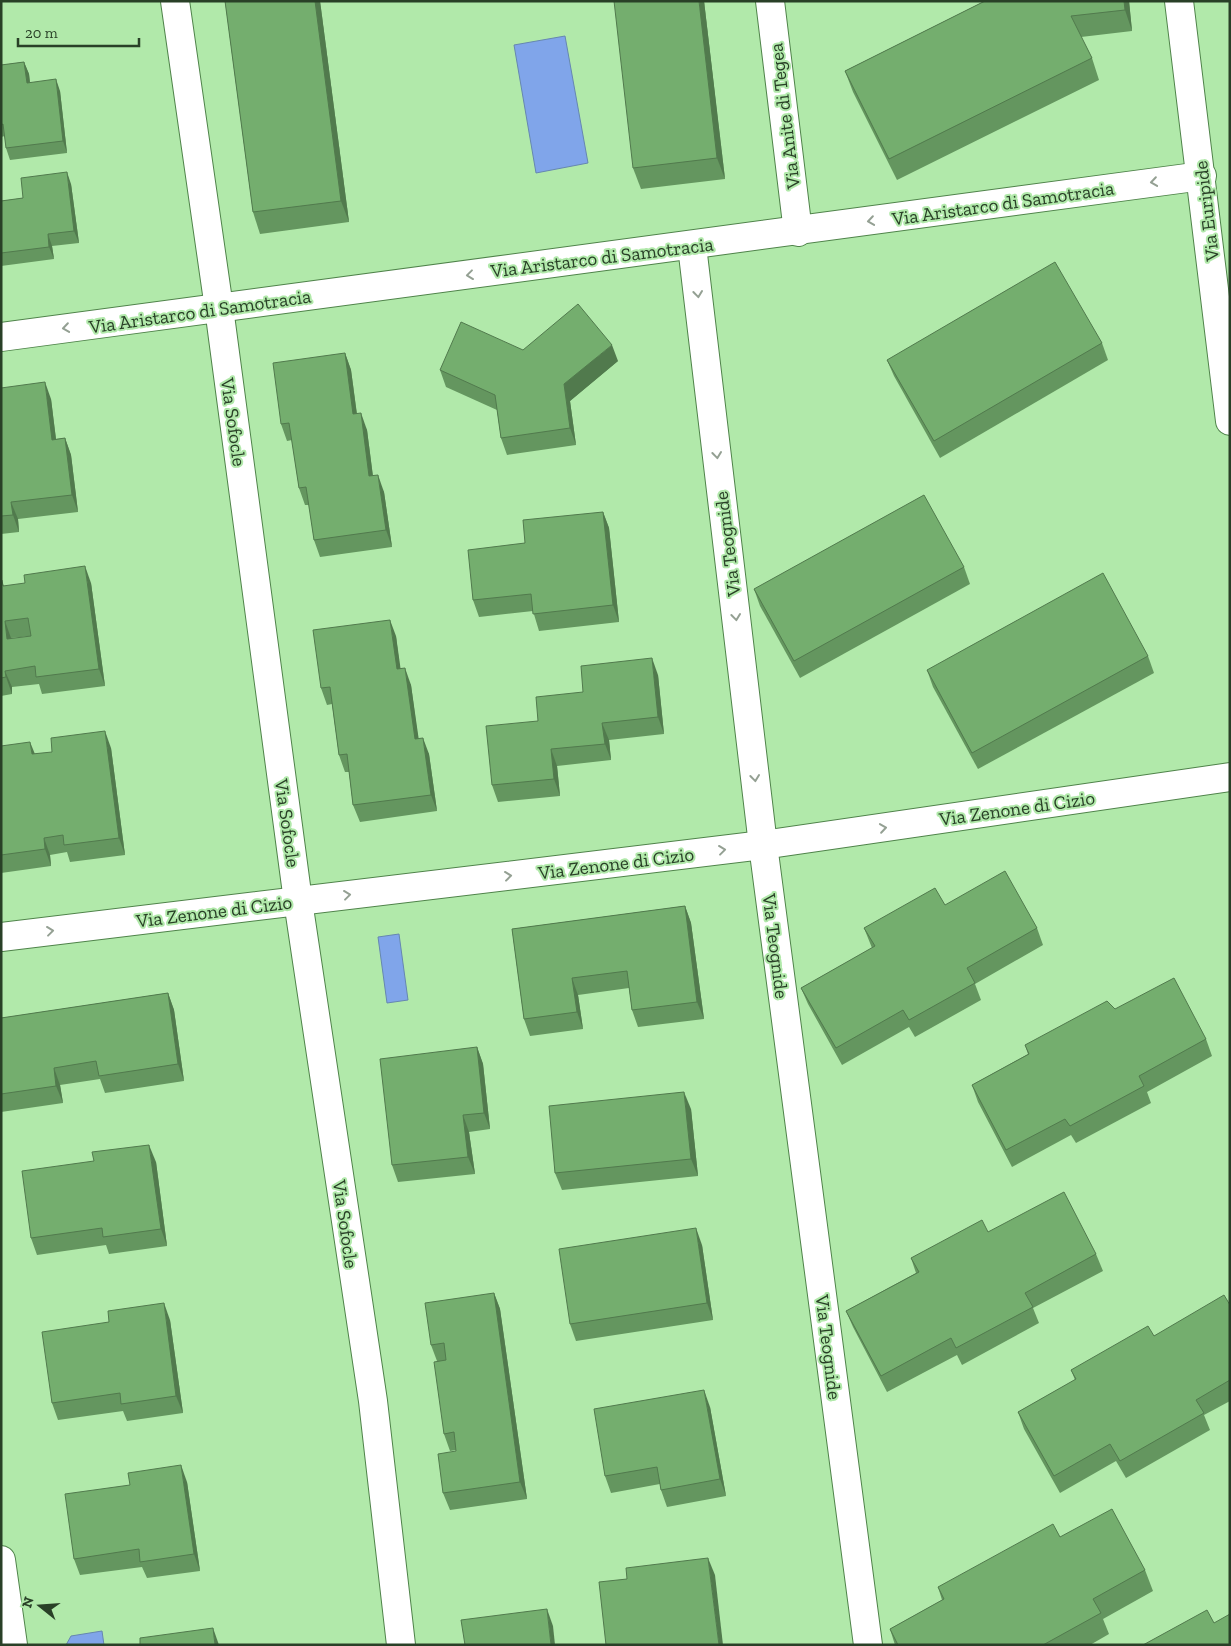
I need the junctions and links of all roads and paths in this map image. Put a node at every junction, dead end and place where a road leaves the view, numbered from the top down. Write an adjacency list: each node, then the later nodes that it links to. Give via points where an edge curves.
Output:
1 (175, 1): 7 (street, Via Sofocle)
2 (770, 1): 5 (street, Via Anite di Tegea)
3 (1179, 1): 4 (street, Via Euripide)
4 (1202, 176): 5 (street, Via Aristarco di Samotracia, one-way to 5); 9 (street, Via Euripide)
5 (798, 232): 6 (street, Via Aristarco di Samotracia)
6 (692, 246): 7 (street, Via Aristarco di Samotracia, one-way to 7); 11 (street, Via Teognide, one-way to 11)
7 (219, 308): 8 (street, Via Aristarco di Samotracia, one-way to 8); 12 (street, Via Sofocle)
8 (1, 337)
9 (1230, 421)
10 (1230, 777): 11 (street, Via Zenone di Cizio, one-way to 10)
11 (763, 845): 12 (street, Via Zenone di Cizio, one-way to 11); 17 (street, Via Teognide)
12 (298, 901): 13 (street, Via Zenone di Cizio, one-way to 12); 16 (street, Via Sofocle, via 373,1401)
13 (1, 938)
14 (1, 1560): 15 (street)
15 (13, 1645)
16 (401, 1645)
17 (868, 1645)

